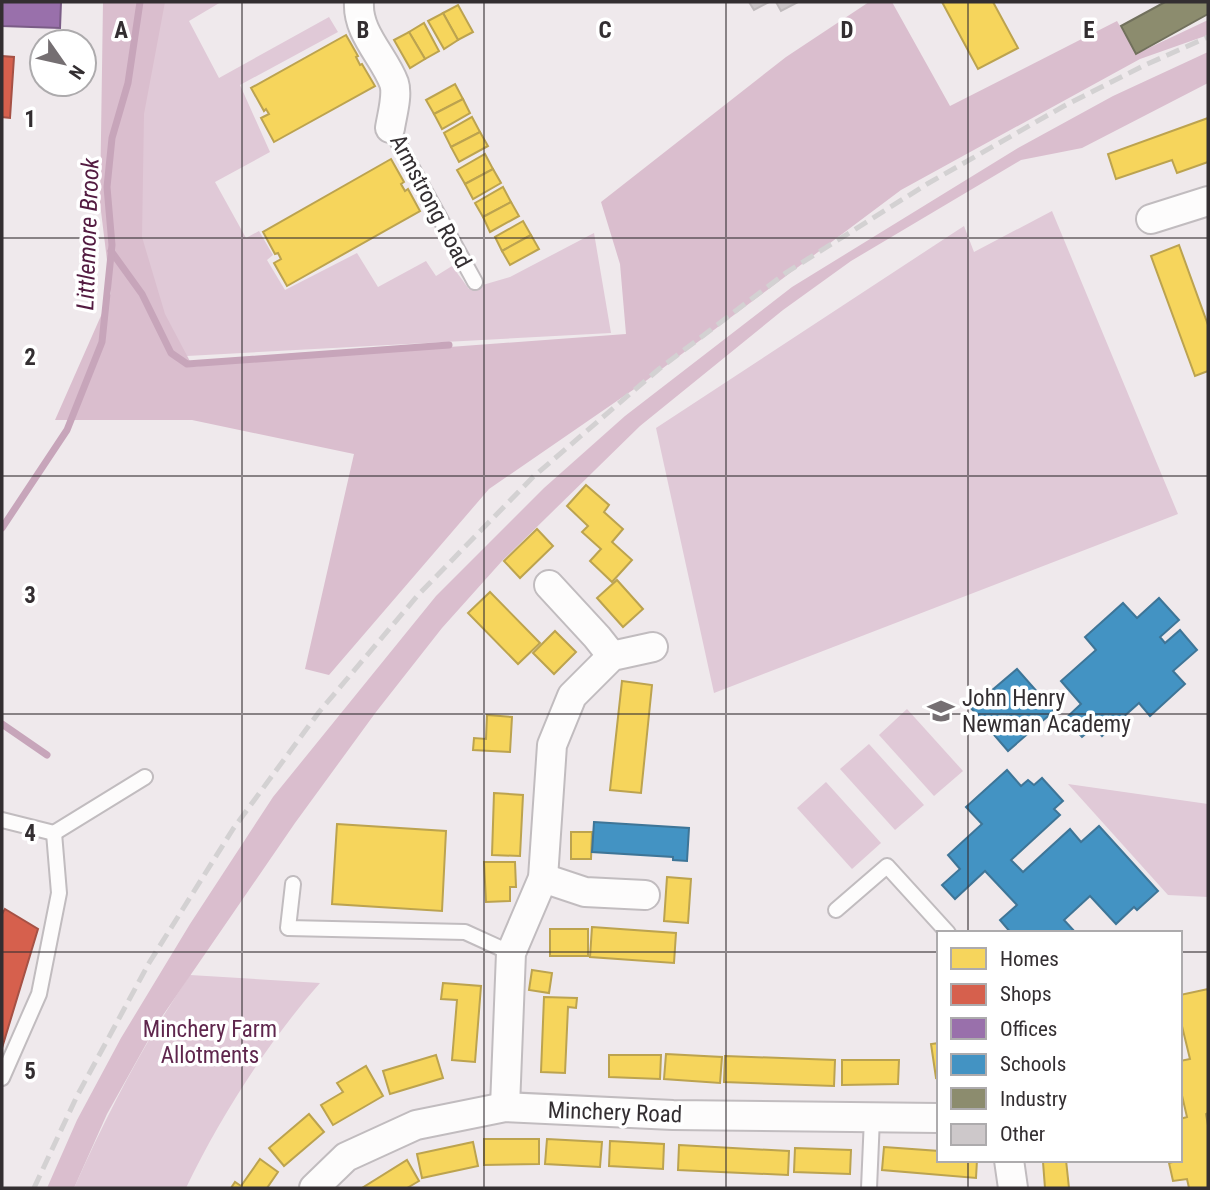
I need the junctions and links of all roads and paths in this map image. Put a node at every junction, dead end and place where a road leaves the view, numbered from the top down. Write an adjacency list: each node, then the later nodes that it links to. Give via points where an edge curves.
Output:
1 (359, 2): 2 (street, Armstrong Road, via 369,40 395,86)
2 (390, 128): 5 (lane, Armstrong Road)
3 (1207, 205): 4 (street)
4 (1151, 219)
5 (475, 282)
6 (550, 585): 8 (street)
7 (653, 647): 8 (street)
8 (612, 656): 12 (street, via 572,696 552,745)
9 (145, 777): 11 (lane)
10 (2, 820): 11 (lane)
11 (54, 833): 18 (lane, via 59,893 39,994)
12 (543, 878): 14 (street, via 585,892); 17 (street)
13 (293, 884): 17 (lane, via 288,928 465,932)
14 (645, 895)
15 (836, 910): 16 (lane, via 887,866)
16 (946, 931)
17 (511, 953): 19 (street)
18 (2, 1078)
19 (505, 1107): 20 (street, Minchery Road); 23 (street, Minchery Road, via 416,1125 346,1157)
20 (872, 1118): 21 (street, Minchery Road); 24 (lane)
21 (937, 1118)
22 (1009, 1162): 25 (street)
23 (314, 1188)
24 (869, 1188)
25 (1013, 1188)

